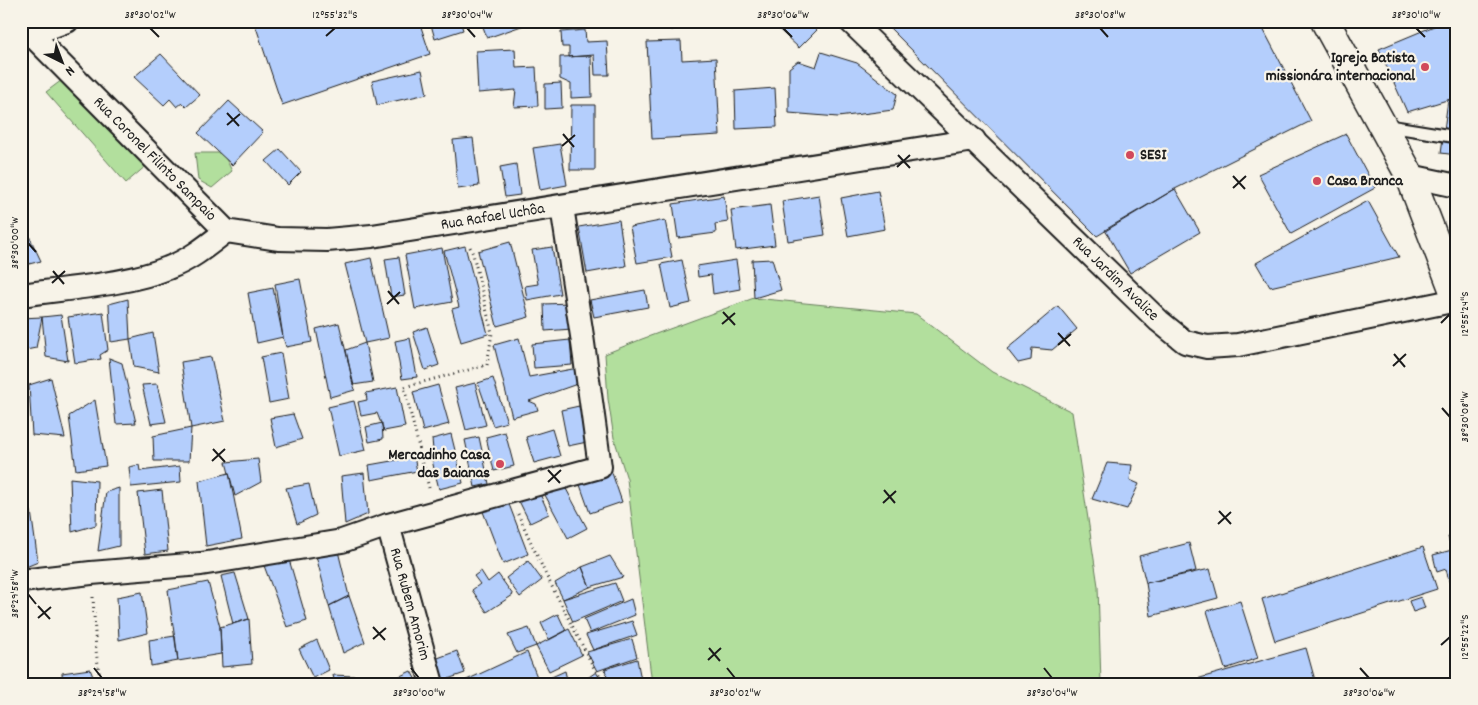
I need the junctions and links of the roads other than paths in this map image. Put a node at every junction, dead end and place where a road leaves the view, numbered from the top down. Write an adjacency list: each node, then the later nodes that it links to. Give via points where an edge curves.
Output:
1 (67, 21): 4 (street)
2 (850, 21): 7 (street, Rua Jardim Avalice)
3 (1325, 21): 5 (main road)
4 (25, 32): 11 (street, Rua Coronel Filinto Sampaio)
5 (1382, 124): 6 (lane); 8 (main road)
6 (1457, 137)
7 (974, 140): 10 (street, Rua Rafael Uchôa); 13 (street, Rua Jardim Avalice, via 1185,342 1207,347 1238,345)
8 (1410, 176): 9 (street); 13 (main road)
9 (1457, 186)
10 (562, 207): 11 (street, Rua Rafael Uchôa, via 327,240 278,239); 14 (street, via 600,467)
11 (226, 231): 12 (street, via 169,268 132,279)
12 (21, 295)
13 (1457, 299)
14 (388, 525): 15 (street, via 342,541 201,564); 16 (street, Rua Rubem Amorim)
15 (21, 581)
16 (432, 684)

